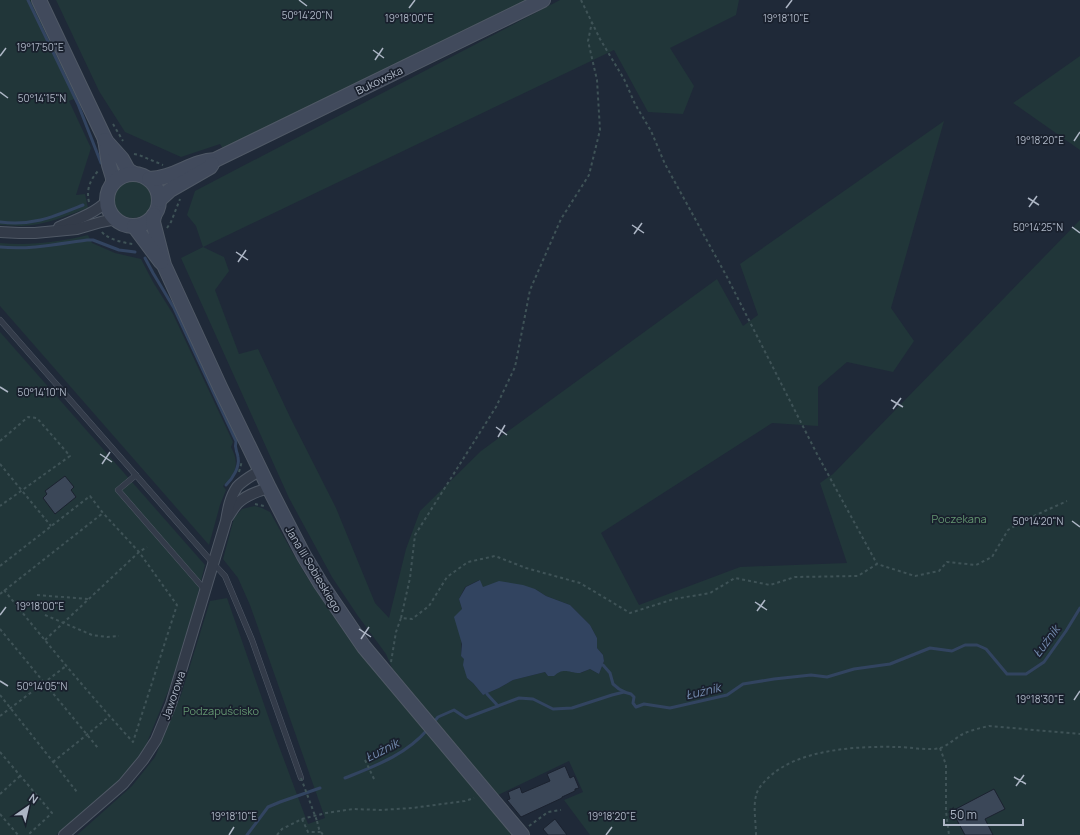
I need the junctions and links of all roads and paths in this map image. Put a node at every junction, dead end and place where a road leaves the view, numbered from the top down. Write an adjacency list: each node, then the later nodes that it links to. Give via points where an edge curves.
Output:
1 (39, 0): 5 (street)
2 (543, 0): 7 (street, Bukowska)
3 (581, 0): 4 (path)
4 (592, 22): 37 (path); 45 (path, via 588,41 597,80 600,130 589,175 561,219 530,290 515,368 496,408 415,535 410,578)
5 (105, 139): 9 (street); 11 (street)
6 (131, 154): 8 (path)
7 (215, 160): 10 (street, via 206,160 170,175); 13 (street, via 210,167 170,190)
8 (166, 166)
9 (133, 174): 10 (street); 11 (street, via 125,174)
10 (149, 179): 13 (street, via 155,185)
11 (113, 183): 14 (street)
12 (181, 195): 19 (path, via 171,222)
13 (159, 200): 15 (street)
14 (107, 201): 16 (street, via 113,216); 18 (street, via 83,217)
15 (154, 215): 17 (street, via 148,221); 21 (street, via 153,222)
16 (120, 222): 17 (street); 18 (street, via 111,220 76,229)
17 (134, 226): 21 (street)
18 (51, 230): 20 (street)
19 (164, 231)
20 (0, 232)
21 (164, 266): 25 (street, Jana III Sobieskiego)
22 (0, 320): 26 (lane)
23 (0, 441): 28 (path, via 28,417 37,418 70,456)
24 (0, 464): 28 (path)
25 (261, 470): 27 (street, Jana III Sobieskiego); 32 (street, Jaworowa, via 237,487 230,500)
26 (136, 475): 36 (lane); 40 (lane, via 118,490)
27 (269, 488): 32 (street, Jaworowa, via 256,491 237,504); 67 (street, Jana III Sobieskiego, via 304,556 364,647)
28 (22, 490): 30 (path); 33 (path)
29 (1067, 501): 37 (path, via 1008,530 992,557 976,565 947,562 940,571 914,576)
30 (0, 506)
31 (104, 514): 33 (path, via 90,496); 35 (path); 39 (path)
32 (226, 521): 36 (street, Jaworowa)
33 (51, 526): 38 (path)
34 (147, 547): 35 (path)
35 (139, 552): 43 (path); 56 (path, via 178,605 133,742)
36 (212, 562): 40 (street, Jaworowa); 65 (lane, via 225,576 252,640)
37 (877, 564): 45 (path, via 858,576 795,577 770,585 735,578 710,593 674,599 630,612 580,583 526,568 495,556 468,562 447,578 429,606 412,619)
38 (0, 566)
39 (4, 590): 41 (path); 49 (path)
40 (204, 590): 77 (street, Jaworowa, via 172,704 156,740 123,784)
41 (0, 594)
42 (37, 595): 43 (path)
43 (88, 599): 46 (path)
44 (45, 614): 46 (path)
45 (401, 618): 51 (path)
46 (64, 623): 48 (path, via 92,635); 49 (path)
47 (0, 629): 52 (path)
48 (119, 636)
49 (46, 640): 50 (path)
50 (66, 666): 52 (path); 56 (path)
51 (390, 669)
52 (44, 682): 54 (path); 58 (path)
53 (0, 695): 54 (path)
54 (10, 708): 55 (path); 63 (path)
55 (0, 716)
56 (110, 716): 58 (path)
57 (1080, 734): 60 (path, via 989,726 964,734)
58 (87, 735): 59 (path); 63 (path)
59 (98, 748)
60 (940, 748): 79 (path, via 866,747 809,755 790,763 774,772 762,784 756,795); 80 (path, via 946,764 946,812)
61 (0, 752): 64 (path)
62 (365, 760): 66 (path)
63 (53, 762): 68 (path)
64 (20, 776): 69 (path); 76 (path, via 52,813)
65 (301, 778): 73 (path, bridge)
66 (375, 781)
67 (486, 791): 72 (path, via 465,801 412,808 353,809); 74 (street, Jana III Sobieskiego)
68 (77, 792)
69 (0, 794)
70 (562, 810): 74 (path, via 548,812)
71 (0, 814): 75 (path)
72 (302, 819): 73 (path, via 308,832); 78 (path, via 282,829)
73 (322, 834)
74 (521, 834)
75 (18, 835)
76 (28, 835)
77 (64, 835)
78 (277, 835)
79 (756, 835)
80 (949, 835)

